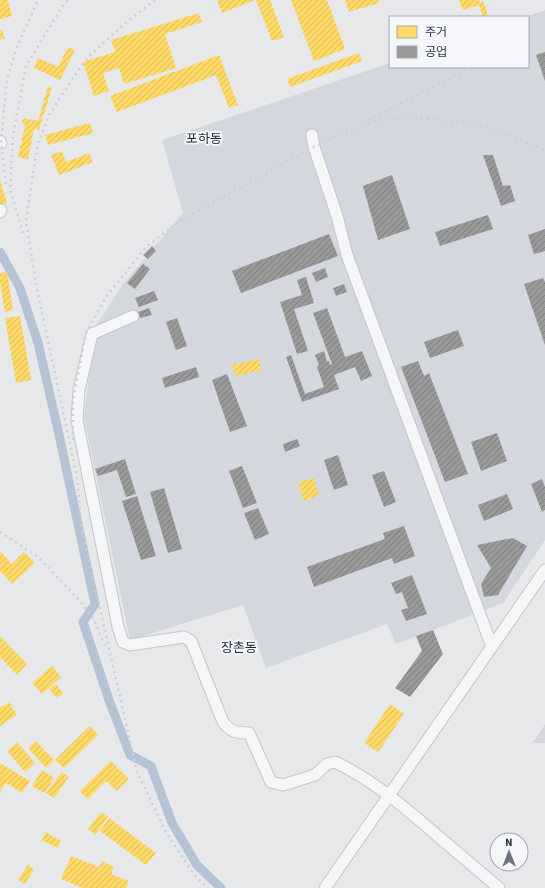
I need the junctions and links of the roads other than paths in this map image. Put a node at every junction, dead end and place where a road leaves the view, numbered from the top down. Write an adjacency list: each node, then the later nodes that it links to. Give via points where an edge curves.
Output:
1 (312, 135): 4 (street, via 347,255)
2 (133, 316): 5 (street, via 92,334 79,390 77,420 123,642 130,645 184,637 191,641 223,722 229,730 248,733 271,782 283,785 315,775 327,764 335,762 349,768)
3 (545, 570): 4 (street)
4 (492, 647): 5 (street)
5 (390, 796): 6 (street); 7 (street)
6 (325, 888)
7 (499, 888)

